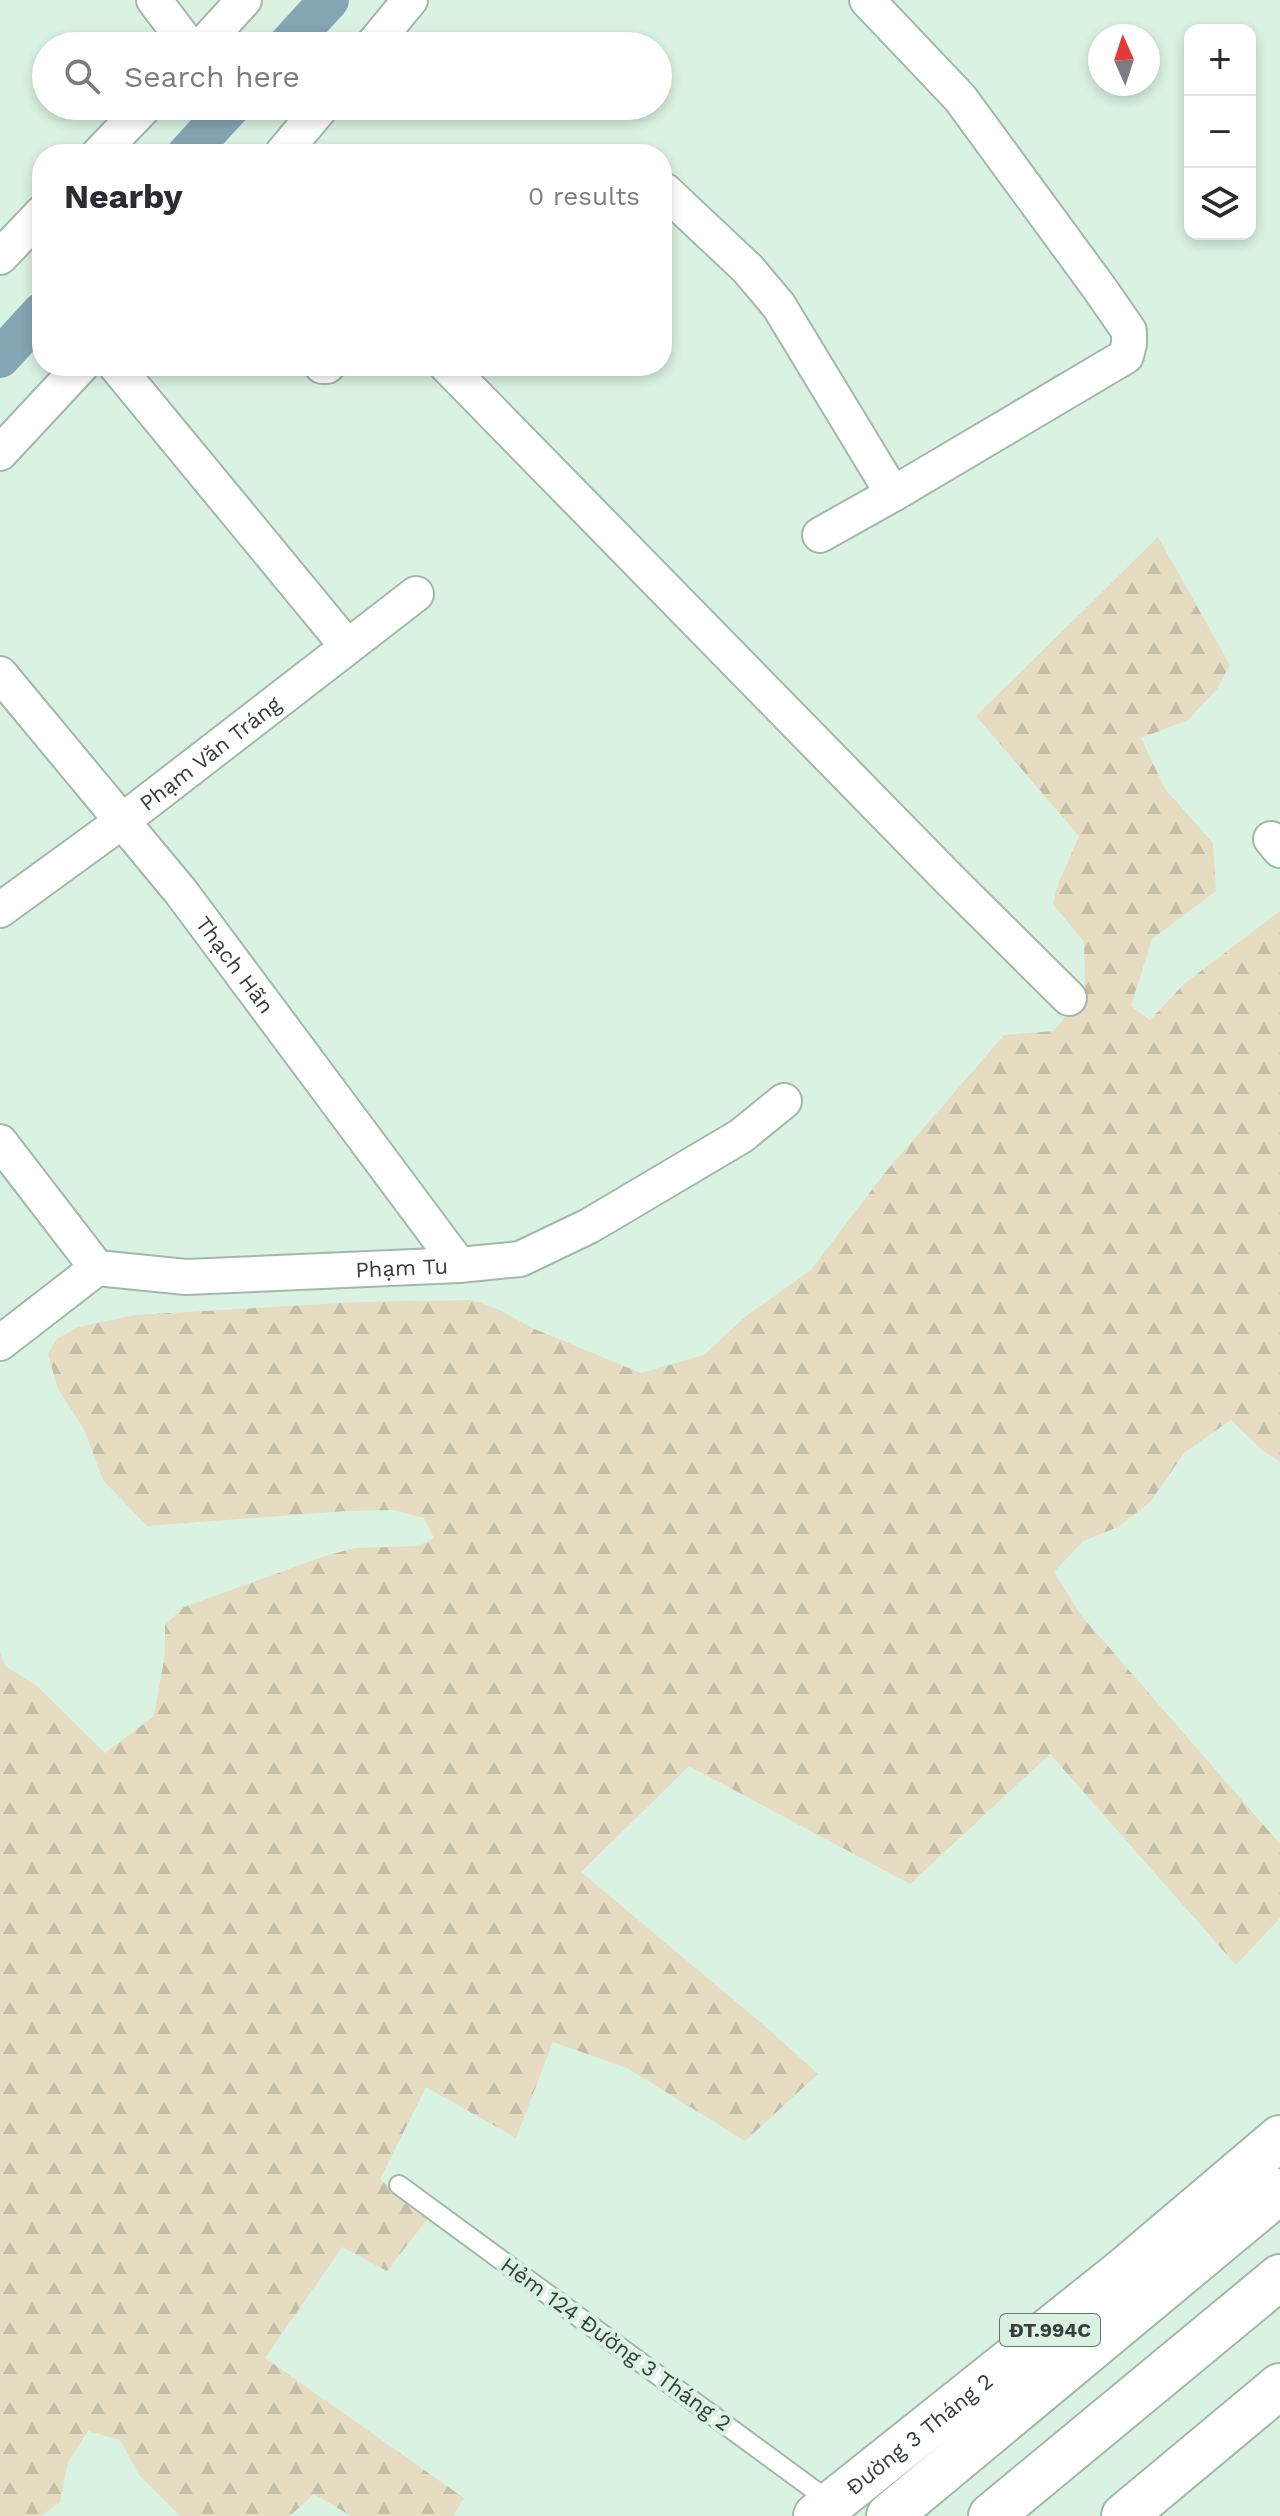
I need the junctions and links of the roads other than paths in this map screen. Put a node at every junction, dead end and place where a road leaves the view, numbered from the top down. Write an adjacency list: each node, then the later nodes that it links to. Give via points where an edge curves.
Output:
1 (154, 0): 5 (street)
2 (244, 0): 6 (street)
3 (410, 0): 7 (street)
4 (867, 0): 19 (street, via 960,98 1129,331 1126,356)
5 (178, 32)
6 (215, 32)
7 (384, 32)
8 (132, 120): 10 (street)
9 (310, 120): 11 (street)
10 (109, 144)
11 (290, 144)
12 (672, 198): 19 (street, via 779,306)
13 (32, 221): 14 (street)
14 (3, 246)
15 (72, 376): 18 (street)
16 (124, 376): 22 (street)
17 (457, 376): 26 (street)
18 (0, 453)
19 (893, 494): 20 (street)
20 (820, 535)
21 (416, 594): 22 (street, Phạm Văn Tráng)
22 (347, 646): 24 (street, Phạm Văn Tráng)
23 (0, 674): 24 (street, Thạch Hãn)
24 (121, 822): 25 (street, Phạm Văn Tráng); 29 (street, Thạch Hãn, via 181,892)
25 (0, 910)
26 (1069, 998)
27 (784, 1101): 29 (street, Phạm Tu, via 741,1136 589,1226 520,1259)
28 (0, 1142): 30 (street)
29 (459, 1265): 30 (street, Phạm Tu, via 186,1277)
30 (97, 1268): 31 (street)
31 (0, 1343)
32 (1280, 2138): 37 (main road, Đường 3 Tháng 2 / ĐT.994C, via 1122,2272)
33 (399, 2185): 37 (lane, Hẻm 124 Đường 3 Tháng 2)
34 (1280, 2191): 38 (main road, Đường 3 Tháng 2 / ĐT.994C)
35 (1280, 2277): 39 (main road)
36 (1280, 2386): 40 (main road)
37 (824, 2509)
38 (889, 2516)
39 (991, 2516)
40 (1124, 2516)

